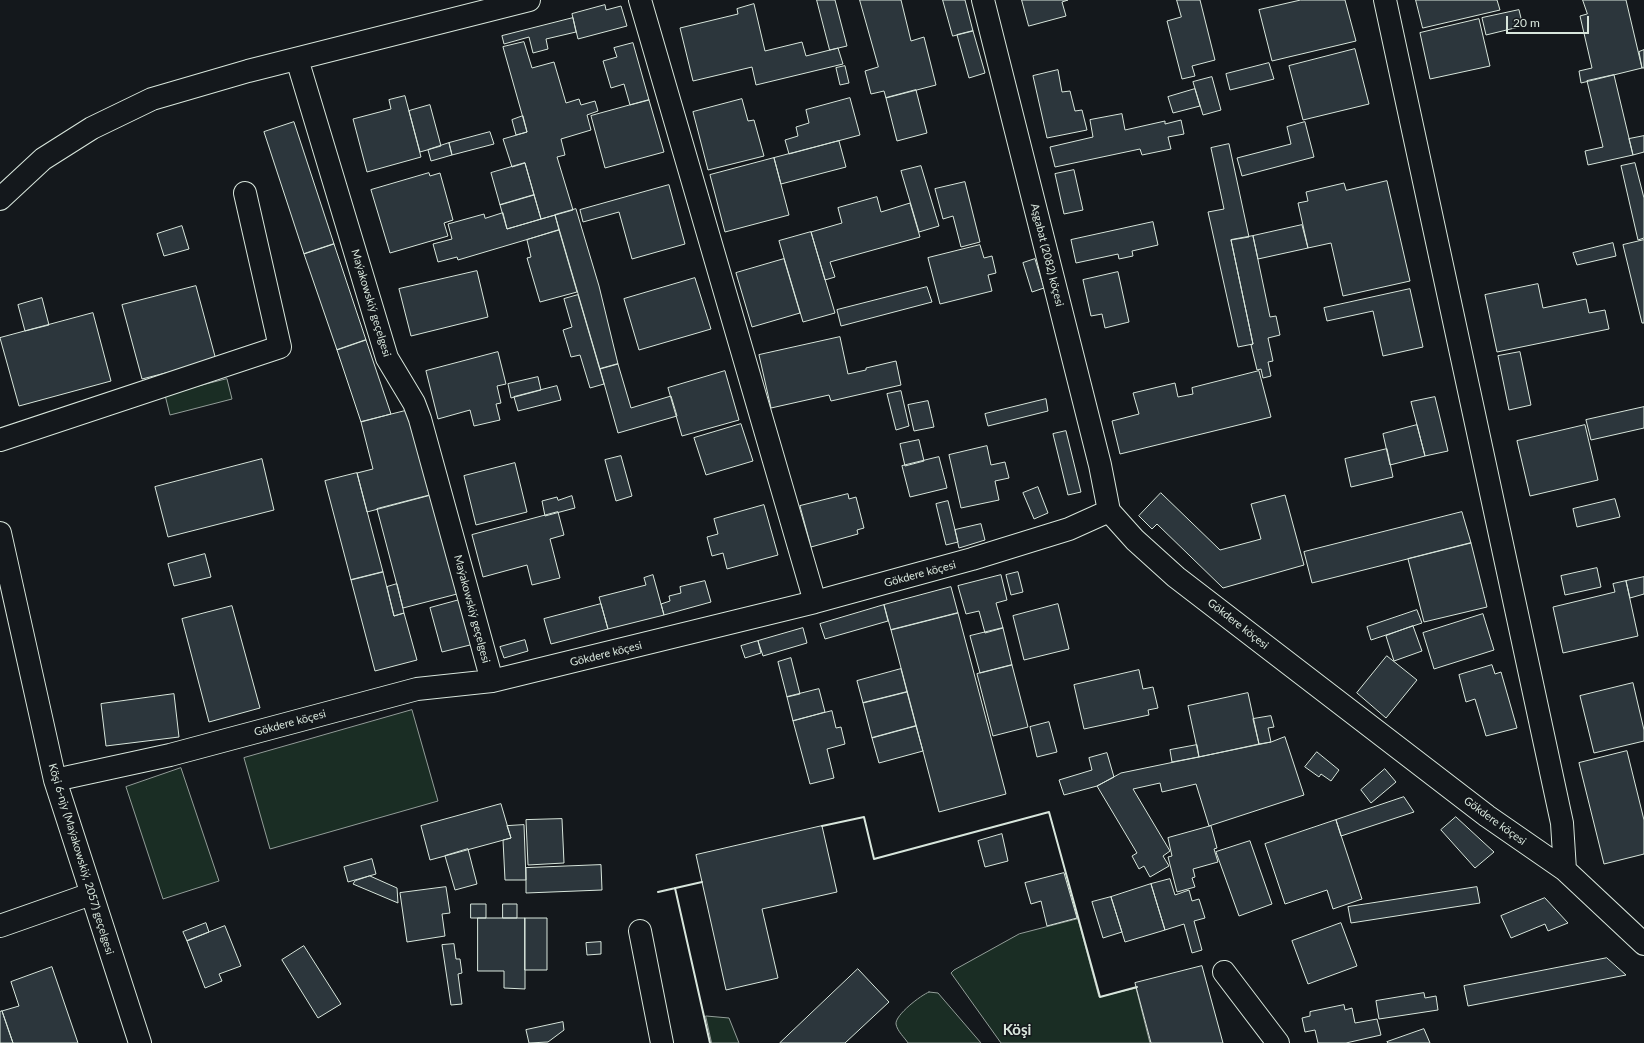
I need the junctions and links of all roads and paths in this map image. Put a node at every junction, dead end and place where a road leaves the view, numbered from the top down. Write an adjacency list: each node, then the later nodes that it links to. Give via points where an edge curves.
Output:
1 (529, 0): 5 (street)
2 (640, 0): 11 (street)
3 (983, 0): 9 (street, Aşgabat (2082) köçesi, via 1098,457)
4 (1385, 0): 14 (street, via 1562,823)
5 (297, 59): 7 (street, via 152,99 92,128 43,159); 12 (street, Maýakowskiý geçelgesi, via 387,358 414,403 420,419)
6 (245, 193): 8 (street, via 280,347)
7 (0, 199)
8 (0, 440)
9 (1109, 511): 11 (street, Gökdere köçesi, via 1054,534); 14 (street, Gökdere köçesi, via 1135,540 1176,577 1488,816)
10 (0, 533): 13 (street, Köşi 6-njy (Maýakowskiý, 2057) geçelgesi)
11 (815, 602): 12 (street, Gökdere köçesi)
12 (492, 681): 13 (street, Gökdere köçesi, via 417,689 170,755)
13 (55, 780): 15 (street, Köşi 6-njy (Maýakowskiý, 2057) geçelgesi)
14 (1565, 870): 18 (street, Gökdere köçesi)
15 (91, 894): 16 (street); 20 (street, Köşi 6-njy (Maýakowskiý, 2057) geçelgesi)
16 (0, 926)
17 (640, 931): 21 (street)
18 (1644, 944)
19 (1224, 972): 22 (street)
20 (140, 1043)
21 (662, 1043)
22 (1278, 1043)

